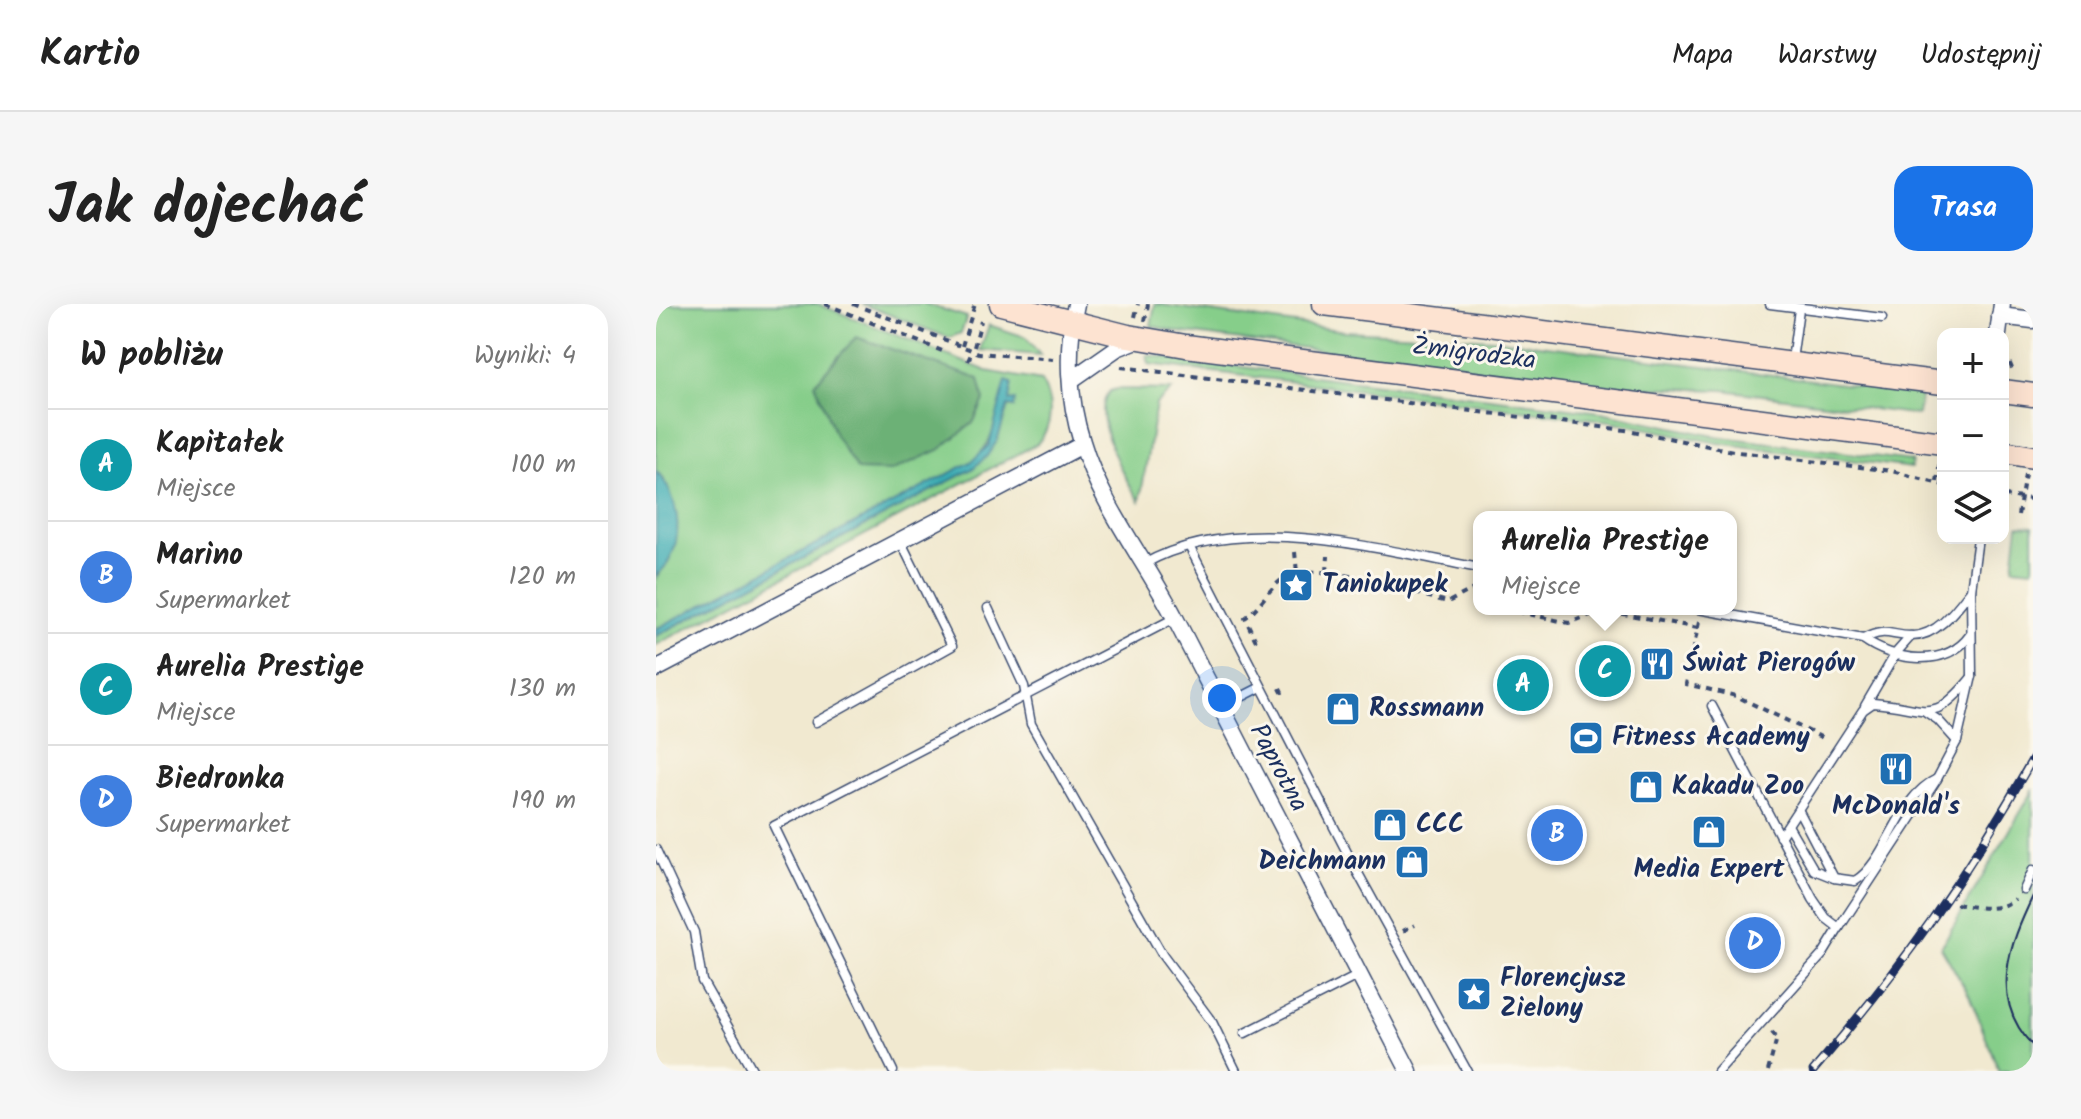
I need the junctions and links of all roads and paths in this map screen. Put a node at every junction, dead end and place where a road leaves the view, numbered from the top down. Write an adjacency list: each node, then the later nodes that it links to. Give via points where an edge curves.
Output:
1 (825, 304): 10 (path)
2 (975, 304): 16 (path)
3 (1001, 304): 11 (main road, Żmigrodzka)
4 (1148, 304): 15 (path)
5 (1324, 304): 22 (main road, Żmigrodzka)
6 (1770, 304): 8 (lane)
7 (852, 305): 10 (path); 16 (path)
8 (1799, 309): 12 (lane); 22 (lane)
9 (2001, 310): 13 (street)
10 (848, 313): 18 (path)
11 (1074, 313): 15 (main road, Żmigrodzka); 25 (street, Paprotna)
12 (1882, 318)
13 (2033, 320)
14 (981, 321): 17 (path)
15 (1143, 332): 25 (street); 28 (main road, Żmigrodzka)
16 (962, 346): 20 (path, via 1001,358)
17 (974, 347)
18 (947, 353)
19 (971, 354): 21 (path)
20 (1047, 359)
21 (968, 361)
22 (1791, 363): 26 (main road, Żmigrodzka)
23 (2009, 363): 27 (path)
24 (1117, 367): 34 (path, via 1633,431 1738,452 1892,471)
25 (1071, 380): 29 (street, Paprotna)
26 (1937, 382)
27 (2028, 387)
28 (1937, 442)
29 (1082, 445): 37 (street); 42 (street, Paprotna)
30 (2009, 453): 31 (main road)
31 (2033, 457)
32 (2024, 480): 33 (path)
33 (2033, 482)
34 (1937, 483)
35 (2009, 497): 36 (path)
36 (2033, 499)
37 (899, 540): 63 (street); 73 (lane, via 952,646)
38 (1977, 544): 47 (lane)
39 (1189, 546): 42 (lane); 43 (lane, via 1240,538 1318,540); 66 (lane)
40 (1295, 552): 45 (path)
41 (1328, 556): 44 (path)
42 (1144, 564): 54 (street, Paprotna)
43 (1473, 567)
44 (1327, 572): 45 (path); 46 (path, via 1448,602)
45 (1297, 573): 61 (path, via 1284,578 1245,618)
46 (1473, 589)
47 (1971, 590): 58 (lane); 59 (lane, via 1942,622)
48 (988, 608): 68 (lane)
49 (1533, 615): 50 (path, via 1569,623)
50 (1590, 615)
51 (1605, 615): 56 (path)
52 (1647, 615): 57 (path)
53 (1731, 615): 60 (lane)
54 (1175, 618): 68 (lane); 70 (street, Paprotna)
55 (1699, 621): 57 (path)
56 (1607, 622)
57 (1698, 628): 75 (path, via 1686,684 1736,696)
58 (1971, 634): 62 (lane, via 1947,655); 64 (lane)
59 (1911, 636): 60 (lane, via 1879,631); 62 (lane)
60 (1863, 639): 62 (lane)
61 (1257, 643)
62 (1896, 653): 71 (lane)
63 (656, 669)
64 (1972, 676): 72 (lane, via 1949,704); 74 (lane)
65 (1276, 680): 67 (path, via 1282,692)
66 (1261, 687): 70 (lane); 93 (lane)
67 (1288, 690)
68 (1026, 697): 90 (lane, via 774,826); 91 (lane, via 1031,724 1163,956 1212,1022)
69 (1712, 706): 79 (lane)
70 (1220, 708): 86 (street, Paprotna)
71 (1863, 710): 72 (lane, via 1873,703); 75 (lane)
72 (1926, 712): 74 (lane)
73 (816, 722)
74 (1957, 741): 76 (lane)
75 (1840, 746): 77 (lane)
76 (1937, 779): 82 (lane, via 1921,787 1859,878); 85 (lane)
77 (1799, 811): 78 (lane); 82 (lane)
78 (1789, 827): 79 (lane); 82 (lane, via 1814,870)
79 (1780, 837): 85 (lane, via 1826,918)
80 (656, 850): 89 (lane, via 694,932 702,981)
81 (2033, 870): 83 (lane)
82 (1834, 878)
83 (2024, 890): 84 (path, via 2000,907)
84 (1956, 904)
85 (1839, 928): 87 (lane)
86 (1359, 975): 88 (lane); 92 (street, Paprotna)
87 (1764, 1023): 94 (lane); 95 (path, via 1777,1038)
88 (1245, 1033)
89 (753, 1071)
90 (893, 1071)
91 (1236, 1071)
92 (1409, 1071)
93 (1467, 1071)
94 (1718, 1071)
95 (1768, 1071)

